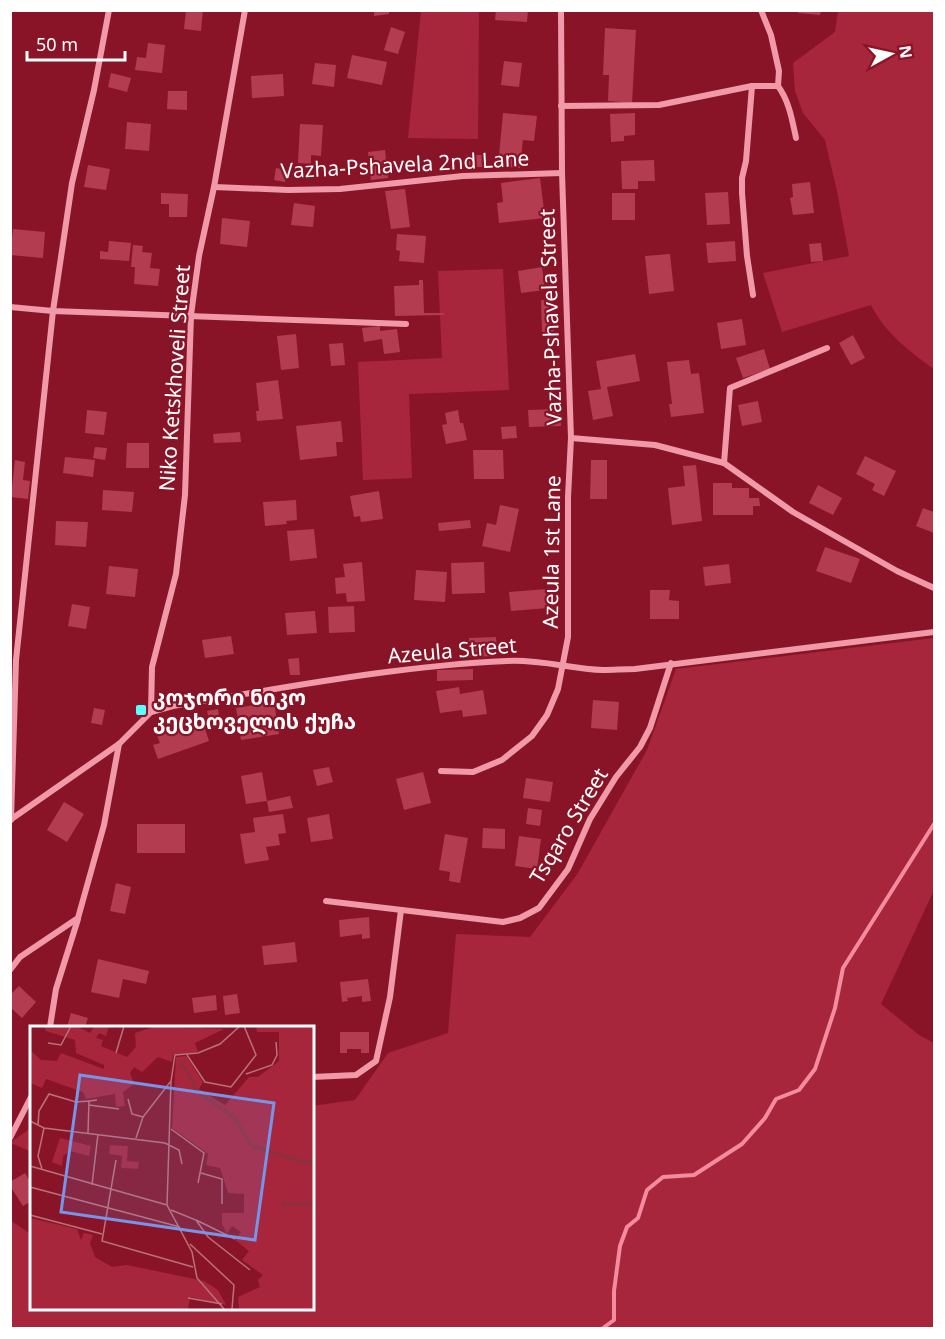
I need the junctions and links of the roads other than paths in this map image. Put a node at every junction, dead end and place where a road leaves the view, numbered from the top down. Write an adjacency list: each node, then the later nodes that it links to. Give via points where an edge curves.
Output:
1 (109, 10): 13 (street, via 72,183)
2 (245, 10): 10 (street, Niko Ketskhoveli Street)
3 (561, 10): 7 (street, Vazha-Pshavela Street)
4 (761, 10): 6 (street, via 779,70)
5 (752, 86): 6 (street); 7 (street, via 659,105); 11 (street, via 742,193)
6 (778, 86): 8 (street, via 792,116)
7 (561, 106): 9 (street, Vazha-Pshavela Street)
8 (796, 138)
9 (562, 173): 10 (street, Vazha-Pshavela 2nd Lane, via 463,176 340,189); 17 (street, Vazha-Pshavela Street)
10 (214, 187): 14 (street, Niko Ketskhoveli Street)
11 (753, 295)
12 (10, 307): 13 (street)
13 (53, 311): 14 (street); 26 (street, via 16,660)
14 (191, 315): 15 (street); 23 (street, Niko Ketskhoveli Street, via 185,495 176,574 152,667)
15 (406, 324)
16 (827, 348): 18 (street, via 730,388)
17 (571, 438): 18 (street, Vazha-Pshavela Street, via 656,445); 22 (street, Azeula 1st Lane, via 568,637)
18 (724, 463): 19 (street, Vazha-Pshavela Street, via 793,512)
19 (934, 588)
20 (934, 632): 21 (street, Azeula Street)
21 (671, 663): 22 (street, Azeula Street, via 602,670); 28 (street, Tsqaro Street, via 640,747 591,819 568,869 538,908 503,922)
22 (563, 665): 23 (street, Azeula Street, via 508,661 382,673); 25 (street, Azeula 1st Lane, via 547,715 532,736 502,760 473,772)
23 (151, 712): 24 (street)
24 (120, 744): 26 (street); 29 (street, via 104,825)
25 (441, 771)
26 (11, 820)
27 (326, 901): 28 (street, Tsqaro Street)
28 (401, 910): 32 (street, via 390,998 376,1061 356,1075)
29 (78, 918): 30 (street, via 20,957); 31 (street, via 56,989)
30 (10, 969)
31 (50, 1026)
32 (314, 1077)
33 (30, 1099): 34 (street)
34 (10, 1138)

